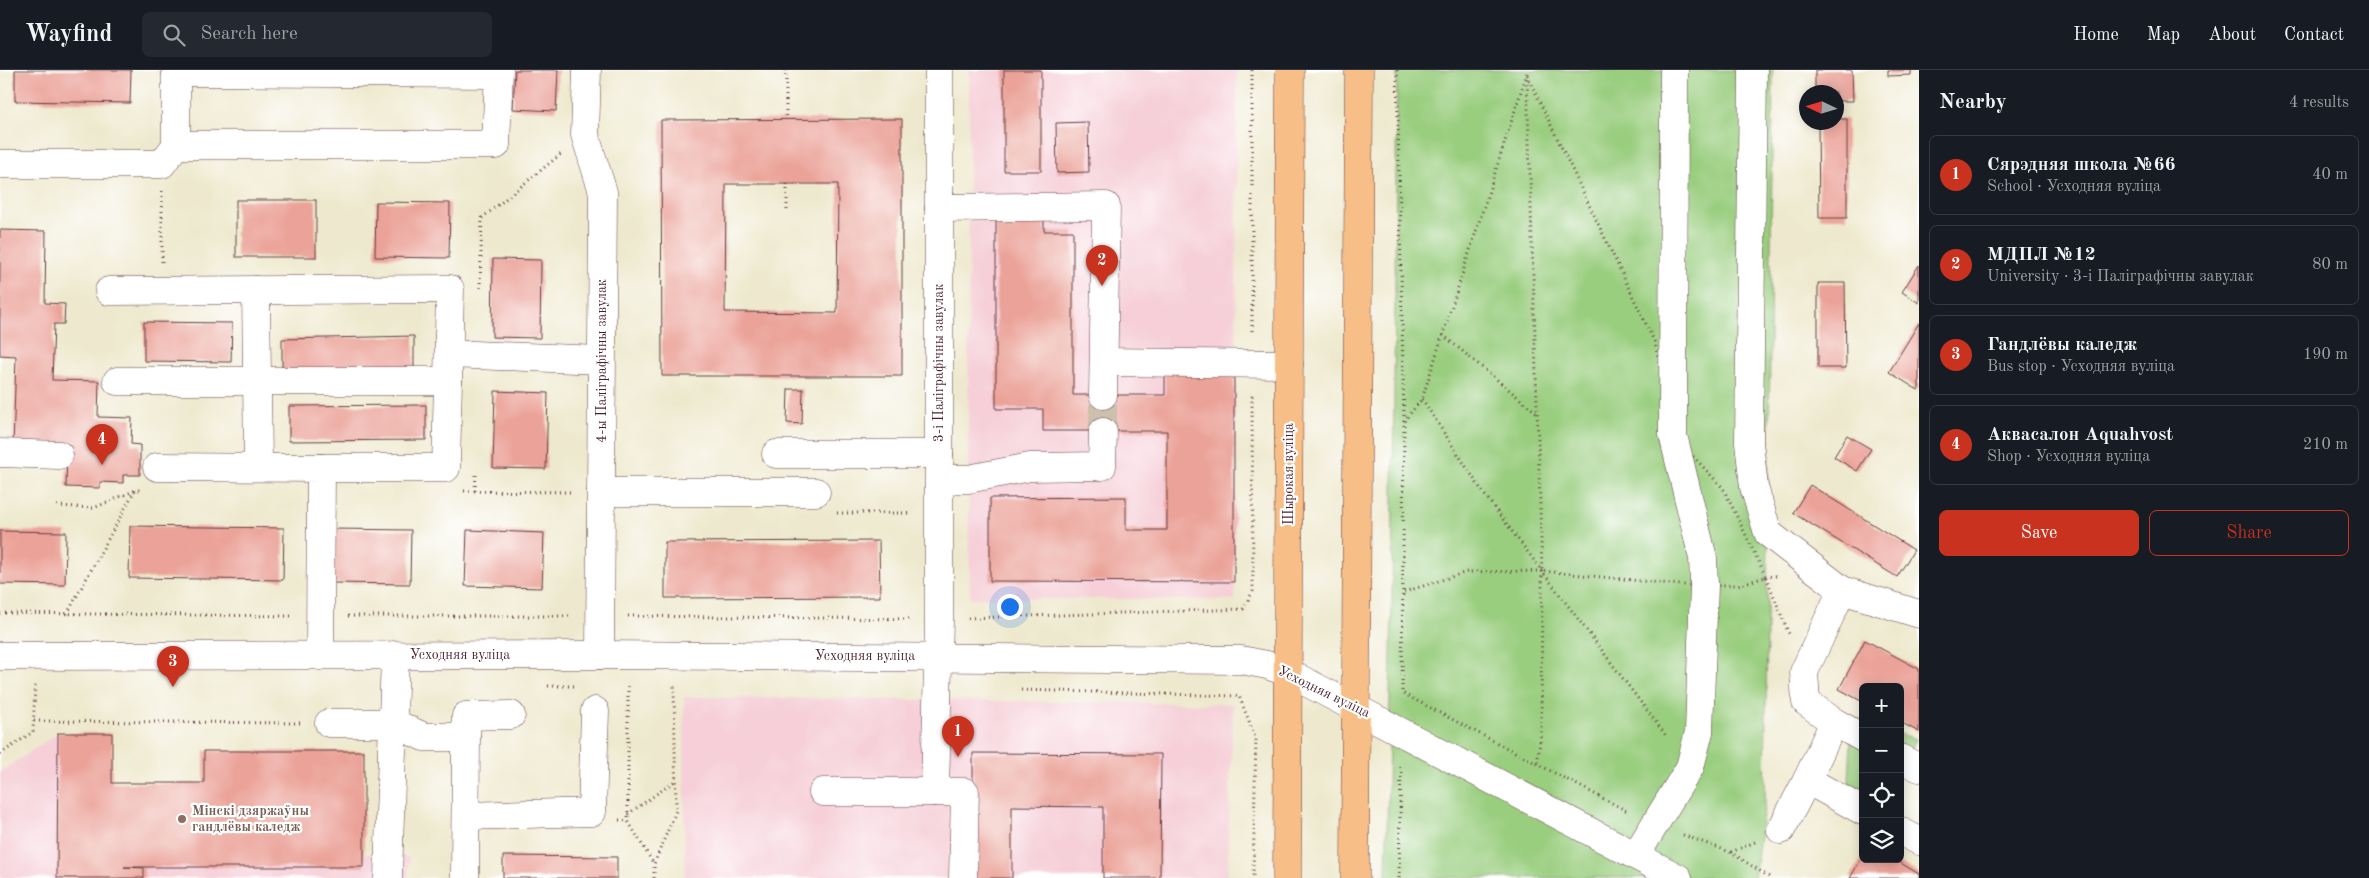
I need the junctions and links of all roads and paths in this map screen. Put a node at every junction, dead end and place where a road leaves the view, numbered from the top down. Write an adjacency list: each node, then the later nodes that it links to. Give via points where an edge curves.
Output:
1 (587, 70): 14 (street, 4-ы Паліграфічны завулак)
2 (786, 70): 13 (path)
3 (939, 70): 18 (street, 3-і Паліграфічны завулак)
4 (1290, 70): 28 (main road, Шырокая вуліца)
5 (1359, 70): 82 (main road)
6 (1397, 70): 35 (path)
7 (1527, 70): 12 (path)
8 (1674, 70): 37 (street)
9 (1753, 70): 50 (street, via 1749,442 1754,487 1768,532)
10 (176, 71): 11 (street); 15 (street)
11 (499, 72): 15 (street, via 496,146)
12 (1527, 75): 24 (path); 34 (path); 37 (path, via 1655,343)
13 (786, 120)
14 (586, 134): 23 (path, via 482,218); 26 (street, 4-ы Паліграфічны завулак, via 603,192)
15 (169, 154): 16 (street); 20 (path)
16 (0, 164)
17 (787, 184): 19 (path)
18 (939, 208): 27 (street, via 1106,206); 43 (street, 3-і Паліграфічны завулак)
19 (787, 214)
20 (162, 290): 21 (street); 22 (street)
21 (256, 290): 25 (street, via 450,289); 30 (street)
22 (109, 291)
23 (480, 295)
24 (1443, 335): 33 (path); 34 (path)
25 (449, 354): 26 (street); 31 (street)
26 (601, 360): 47 (street, 4-ы Паліграфічны завулак)
27 (1104, 362): 28 (street); 32 (street)
28 (1289, 364): 70 (main road, Шырокая вуліца)
29 (117, 381): 30 (street)
30 (258, 381): 31 (street); 42 (street)
31 (448, 381): 44 (street, via 446,468)
32 (1103, 395)
33 (1422, 399): 35 (path); 51 (path, via 1484,494)
34 (1537, 413): 51 (path)
35 (1404, 421): 55 (path)
36 (1103, 432): 43 (street, via 1102,466 1030,467 968,480)
37 (1673, 435): 52 (path, via 1723,488); 53 (street, via 1703,558)
38 (0, 453): 40 (street)
39 (776, 454): 43 (street)
40 (59, 455)
41 (157, 467): 42 (street)
42 (258, 467): 44 (street)
43 (939, 467): 63 (street, 3-і Паліграфічны завулак)
44 (321, 468): 60 (street)
45 (476, 471): 46 (path)
46 (475, 491)
47 (601, 492): 48 (street); 62 (street, 4-ы Паліграфічны завулак)
48 (816, 492)
49 (57, 506): 58 (path, via 94,508 136,490)
50 (1814, 569): 52 (path); 54 (street)
51 (1542, 571): 53 (path); 55 (path, via 1467,572); 94 (path, via 1541,735); 95 (path)
52 (1766, 577): 53 (path, via 1737,585); 71 (path)
53 (1704, 585): 95 (street, via 1700,732)
54 (1842, 590): 59 (street); 71 (street)
55 (1404, 592): 94 (path, via 1402,693)
56 (1242, 610): 63 (path)
57 (0, 613): 58 (path)
58 (67, 614): 60 (path)
59 (1919, 614)
60 (320, 616): 61 (path); 68 (street)
61 (493, 616): 62 (path); 64 (path)
62 (600, 616): 63 (path); 66 (street, 4-ы Паліграфічны завулак)
63 (939, 619): 69 (street, 3-і Паліграфічны завулак)
64 (493, 622)
65 (395, 655): 66 (street, Усходняя вуліца); 68 (street, Усходняя вуліца); 88 (street)
66 (600, 655): 69 (street, Усходняя вуліца)
67 (0, 656): 68 (street, Усходняя вуліца)
68 (320, 656)
69 (938, 656): 70 (street, Усходняя вуліца, via 1242,660); 100 (street, 3-і Паліграфічны завулак)
70 (1288, 672): 82 (street, Усходняя вуліца); 117 (main road, Шырокая вуліца)
71 (1804, 672): 86 (street, via 1806,702)
72 (664, 685): 73 (path)
73 (674, 685): 74 (path); 98 (path)
74 (683, 685)
75 (44, 686): 85 (path, via 34,686)
76 (546, 686): 77 (path)
77 (583, 686)
78 (619, 686): 79 (path)
79 (628, 686): 80 (path); 103 (path)
80 (637, 686)
81 (1016, 690): 116 (path, via 1240,696 1256,739)
82 (1356, 707): 110 (street, Усходняя вуліца); 118 (main road)
83 (595, 711): 102 (street)
84 (511, 715): 90 (street, via 466,716)
85 (34, 721): 87 (path); 91 (path, via 33,732)
86 (1834, 722): 89 (street); 97 (street)
87 (329, 723): 88 (street)
88 (394, 723): 90 (street, via 424,738); 112 (street)
89 (1859, 736)
90 (466, 737): 104 (street)
91 (0, 754)
92 (1904, 760): 96 (street)
93 (1402, 762): 119 (path)
94 (1537, 764): 106 (path)
95 (1690, 767): 106 (street)
96 (1919, 768)
97 (1807, 780): 101 (street); 107 (street)
98 (675, 781): 103 (path); 111 (path, via 676,811)
99 (823, 792): 100 (street)
100 (936, 792): 115 (street, via 964,792)
101 (1859, 809)
102 (592, 812): 104 (street); 105 (path, via 599,819)
103 (628, 814): 105 (path)
104 (466, 816): 113 (street)
105 (628, 821): 111 (path)
106 (1654, 825): 110 (street); 121 (path, via 1730,852)
107 (1781, 830)
108 (1904, 833): 109 (street)
109 (1919, 842)
110 (1636, 855): 120 (street, Усходняя вуліца)
111 (654, 864): 114 (path)
112 (388, 878)
113 (465, 878)
114 (654, 878)
115 (963, 878)
116 (1253, 878)
117 (1287, 878)
118 (1355, 878)
119 (1399, 878)
120 (1678, 878)
121 (1771, 878)

